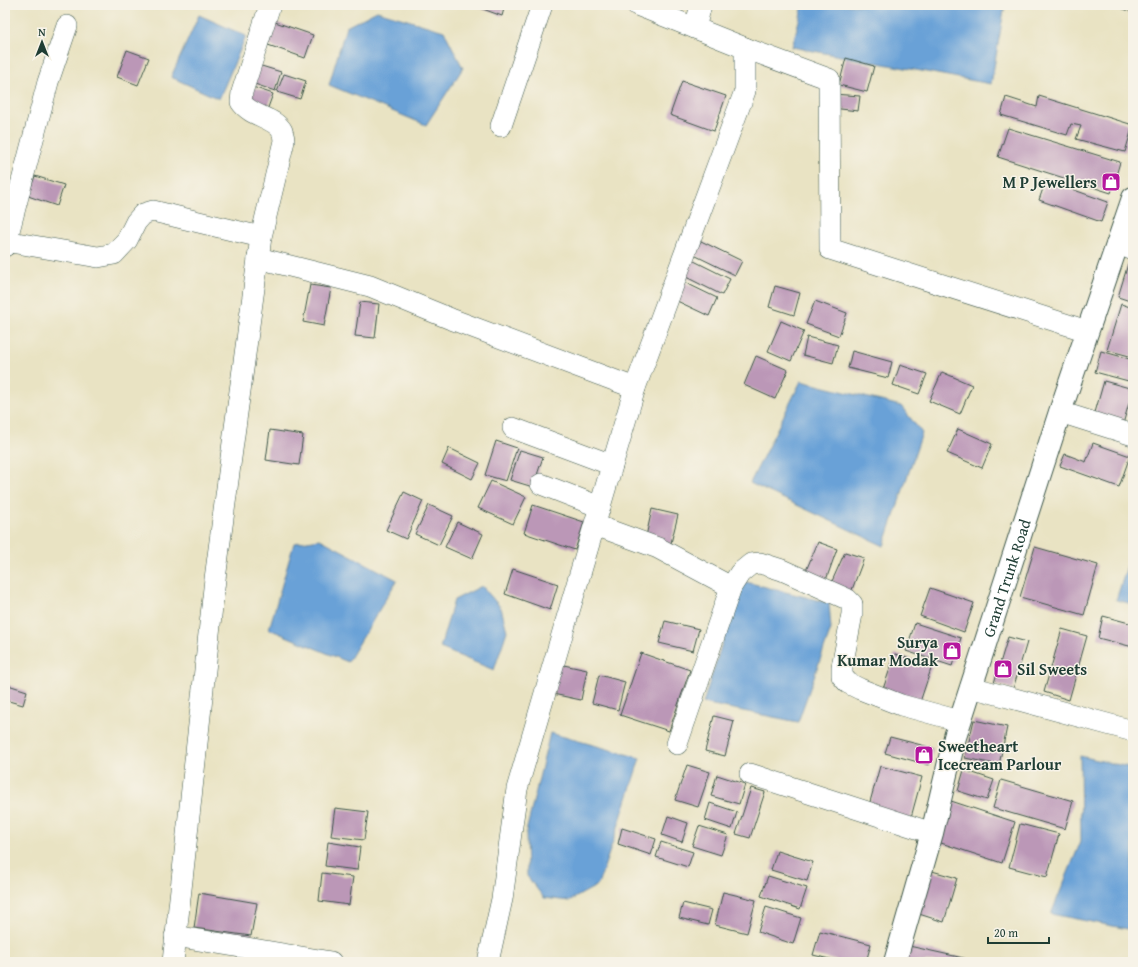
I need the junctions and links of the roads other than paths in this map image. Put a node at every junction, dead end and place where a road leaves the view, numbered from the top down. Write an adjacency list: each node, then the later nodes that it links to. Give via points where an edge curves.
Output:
1 (270, 5): 10 (street, via 241,102 246,109 273,122 282,131 284,141)
2 (542, 5): 8 (street)
3 (637, 5): 6 (street)
4 (701, 5): 6 (street)
5 (67, 26): 11 (street, via 48,82)
6 (694, 28): 7 (street)
7 (745, 48): 14 (street, via 829,79 830,250); 15 (street, via 745,90)
8 (501, 126)
9 (1133, 198): 12 (main road, Grand Trunk Road)
10 (261, 237): 11 (street, via 153,211 143,214 136,222 128,240 114,254 98,257); 13 (street)
11 (5, 242)
12 (1125, 246): 14 (main road, Grand Trunk Road)
13 (258, 258): 15 (street, via 370,286); 29 (street, via 215,579)
14 (1087, 331): 16 (main road, Grand Trunk Road)
15 (635, 388): 19 (street)
16 (1060, 412): 18 (street); 23 (main road, Grand Trunk Road)
17 (513, 428): 19 (street)
18 (1133, 435)
19 (612, 466): 21 (street)
20 (541, 484): 21 (street)
21 (597, 516): 22 (street); 32 (street, via 517,790 502,899)
22 (730, 587): 24 (street, via 751,564 760,563 847,599 852,604 852,614 842,676 848,682 877,696); 26 (street)
23 (971, 687): 24 (main road, Grand Trunk Road); 25 (street)
24 (960, 721): 28 (main road, Grand Trunk Road)
25 (1133, 731)
26 (677, 744)
27 (750, 774): 28 (street)
28 (932, 833): 33 (main road, Grand Trunk Road)
29 (175, 936): 30 (street); 31 (street)
30 (173, 962)
31 (331, 962)
32 (488, 962)
33 (895, 962)

